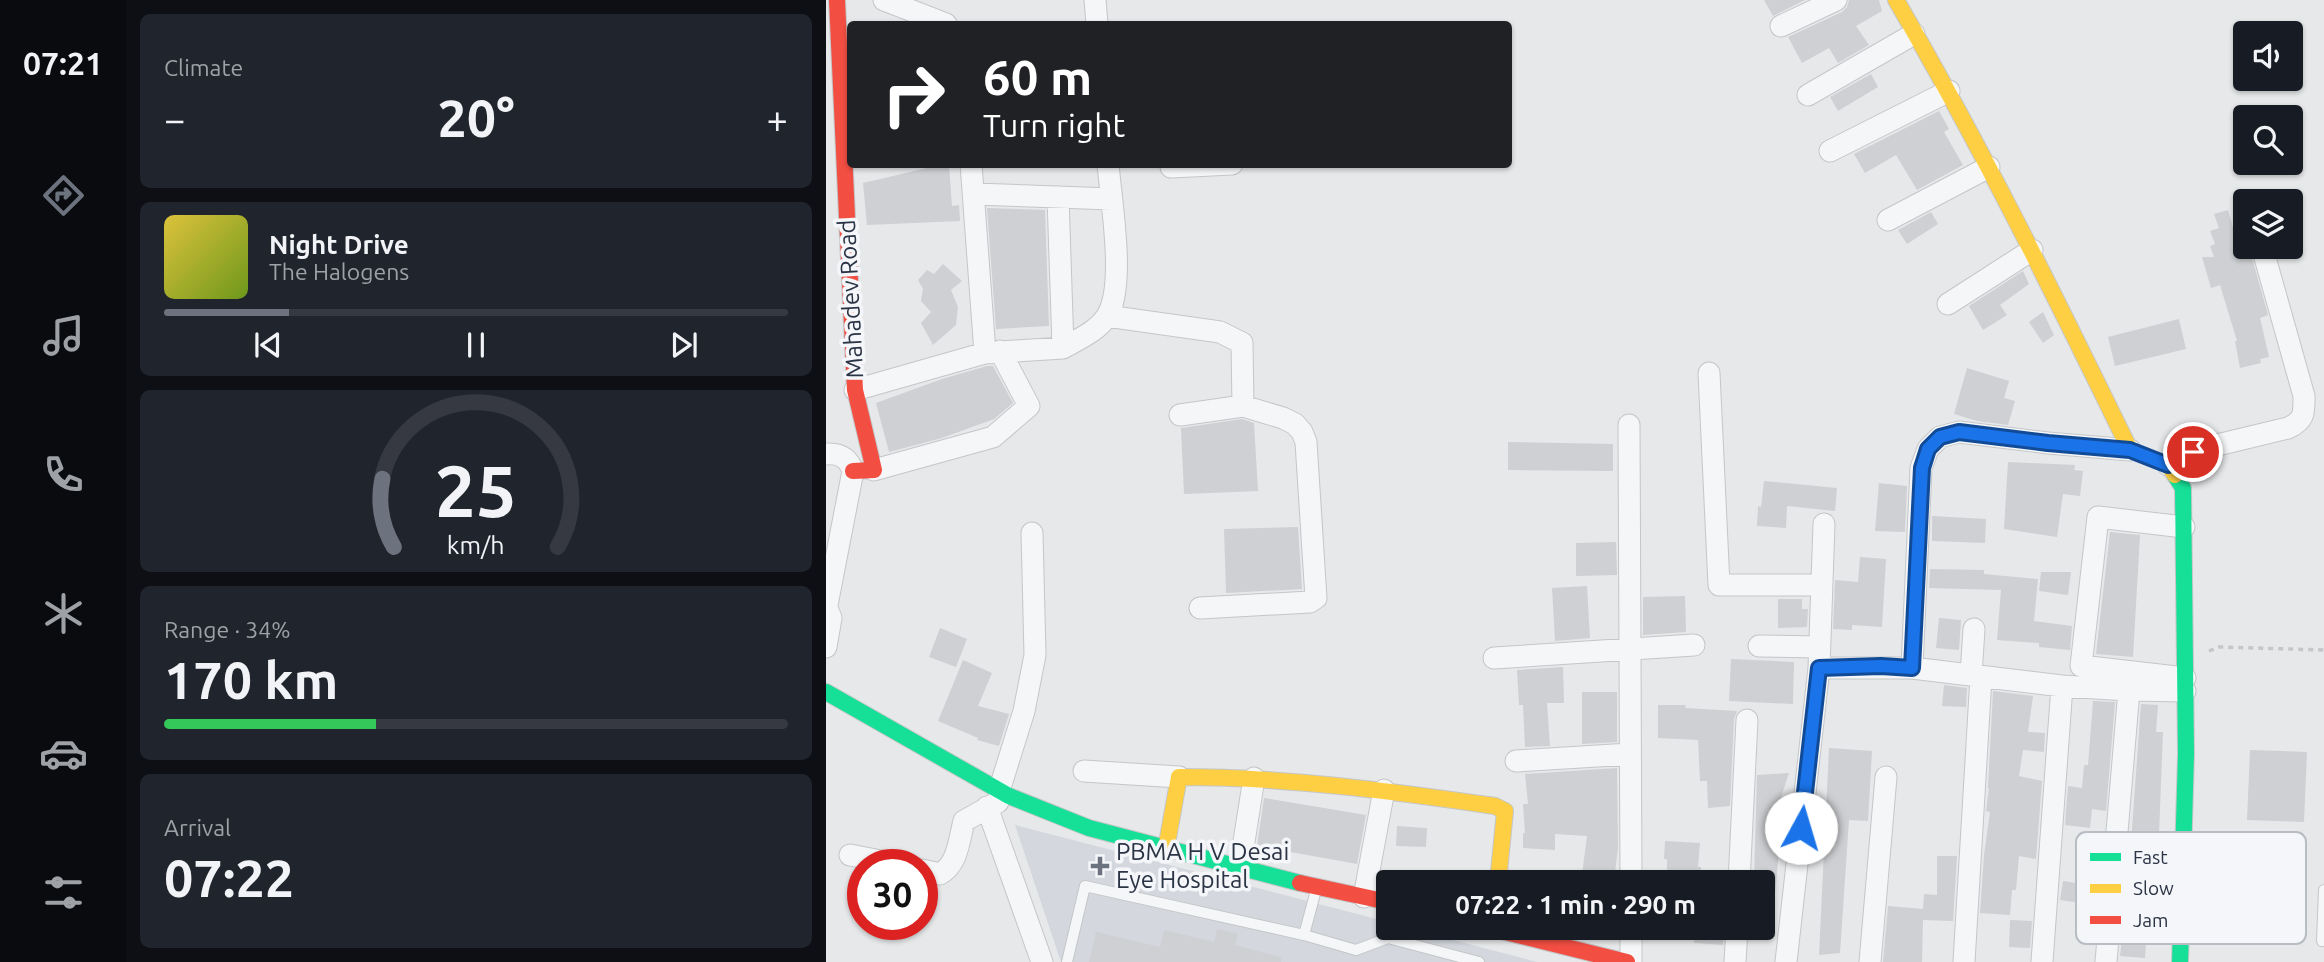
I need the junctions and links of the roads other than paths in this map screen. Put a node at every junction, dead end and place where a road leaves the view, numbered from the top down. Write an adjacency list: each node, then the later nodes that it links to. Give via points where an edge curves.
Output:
1 (837, 0): 12 (street, Mahadev Road)
2 (884, 0): 6 (street)
3 (1095, 0): 7 (street)
4 (1836, 0): 8 (street)
5 (1896, 0): 9 (street)
6 (938, 21)
7 (1097, 21)
8 (1781, 26)
9 (1914, 34): 10 (street); 11 (street)
10 (1949, 91): 13 (street); 15 (street)
11 (1808, 95)
12 (834, 116): 14 (street, Mahadev Road)
13 (1830, 151)
14 (847, 159)
15 (1989, 167): 22 (street); 23 (street)
16 (847, 168): 30 (street, Mahadev Road)
17 (971, 168): 19 (street)
18 (1108, 168): 21 (street)
19 (974, 194): 20 (street); 28 (street)
20 (1058, 197): 21 (street); 27 (street)
21 (1111, 199): 26 (street, via 1117,283)
22 (1888, 220)
23 (2032, 250): 25 (street); 34 (street)
24 (2265, 259): 36 (street, via 2304,396 2299,422 2193,452)
25 (1948, 304)
26 (1107, 316): 27 (street); 31 (street, via 1220,332 1242,342)
27 (1063, 348): 28 (street)
28 (992, 352): 30 (street); 37 (street, via 1029,406 993,437)
29 (1709, 373): 41 (street, via 1719,585)
30 (855, 390): 37 (street, Mahadev Road)
31 (1243, 401): 32 (street); 42 (street, via 1295,424 1306,442 1316,598)
32 (1180, 415)
33 (1629, 425): 48 (street)
34 (2130, 450): 36 (street); 51 (street, via 1959,432 1940,437 1928,449 1922,468)
35 (826, 454): 37 (street, via 836,453)
36 (2168, 465): 39 (street, via 2183,488)
37 (863, 470): 43 (street, Mahadev Road)
38 (1824, 524): 41 (street)
39 (2184, 527): 54 (street); 54 (street, via 2098,517 2081,666)
40 (1032, 533): 65 (street, via 1035,655)
41 (1821, 585): 50 (street)
42 (1200, 608)
43 (827, 609): 47 (street, Mahadev Road, via 831,618)
44 (1974, 629): 52 (street)
45 (1694, 645): 48 (street)
46 (1759, 646): 50 (street)
47 (826, 647)
48 (1630, 649): 49 (street); 58 (street)
49 (1494, 658)
50 (1819, 658): 51 (street); 90 (street)
51 (1912, 668): 52 (street)
52 (1976, 676): 53 (street); 92 (street)
53 (2062, 685): 55 (street); 93 (street)
54 (2185, 685): 55 (street); 67 (street)
55 (2129, 690): 66 (street)
56 (826, 692): 65 (street)
57 (1747, 720): 72 (street)
58 (1630, 754): 59 (street); 71 (street)
59 (1516, 761)
60 (1084, 771): 61 (street)
61 (1179, 777): 63 (street); 68 (street)
62 (1886, 777): 91 (street)
63 (1254, 778): 64 (street); 69 (street)
64 (1384, 790): 70 (street, via 1505,811); 76 (street)
65 (998, 798): 68 (street); 73 (street, via 964,821 950,869); 85 (street)
66 (2117, 832)
67 (2182, 832)
68 (1166, 849): 69 (street)
69 (1241, 867): 74 (street)
70 (1499, 870)
71 (1631, 870)
72 (1740, 870)
73 (938, 874)
74 (1317, 887): 76 (street); 78 (lane)
75 (2324, 890): 82 (lane)
76 (1364, 897): 77 (street)
77 (1376, 900)
78 (1304, 935): 86 (lane, via 1085,886); 87 (lane, via 1356,950 1388,938)
79 (1527, 940): 88 (street)
80 (1630, 940): 88 (street)
81 (1736, 940): 89 (street)
82 (2324, 941)
83 (2108, 944): 94 (street)
84 (2180, 944): 95 (street)
85 (1042, 962)
86 (1067, 962)
87 (1479, 962)
88 (1629, 962)
89 (1735, 962)
90 (1786, 962)
91 (1870, 962)
92 (1964, 962)
93 (2042, 962)
94 (2106, 962)
95 (2180, 962)

